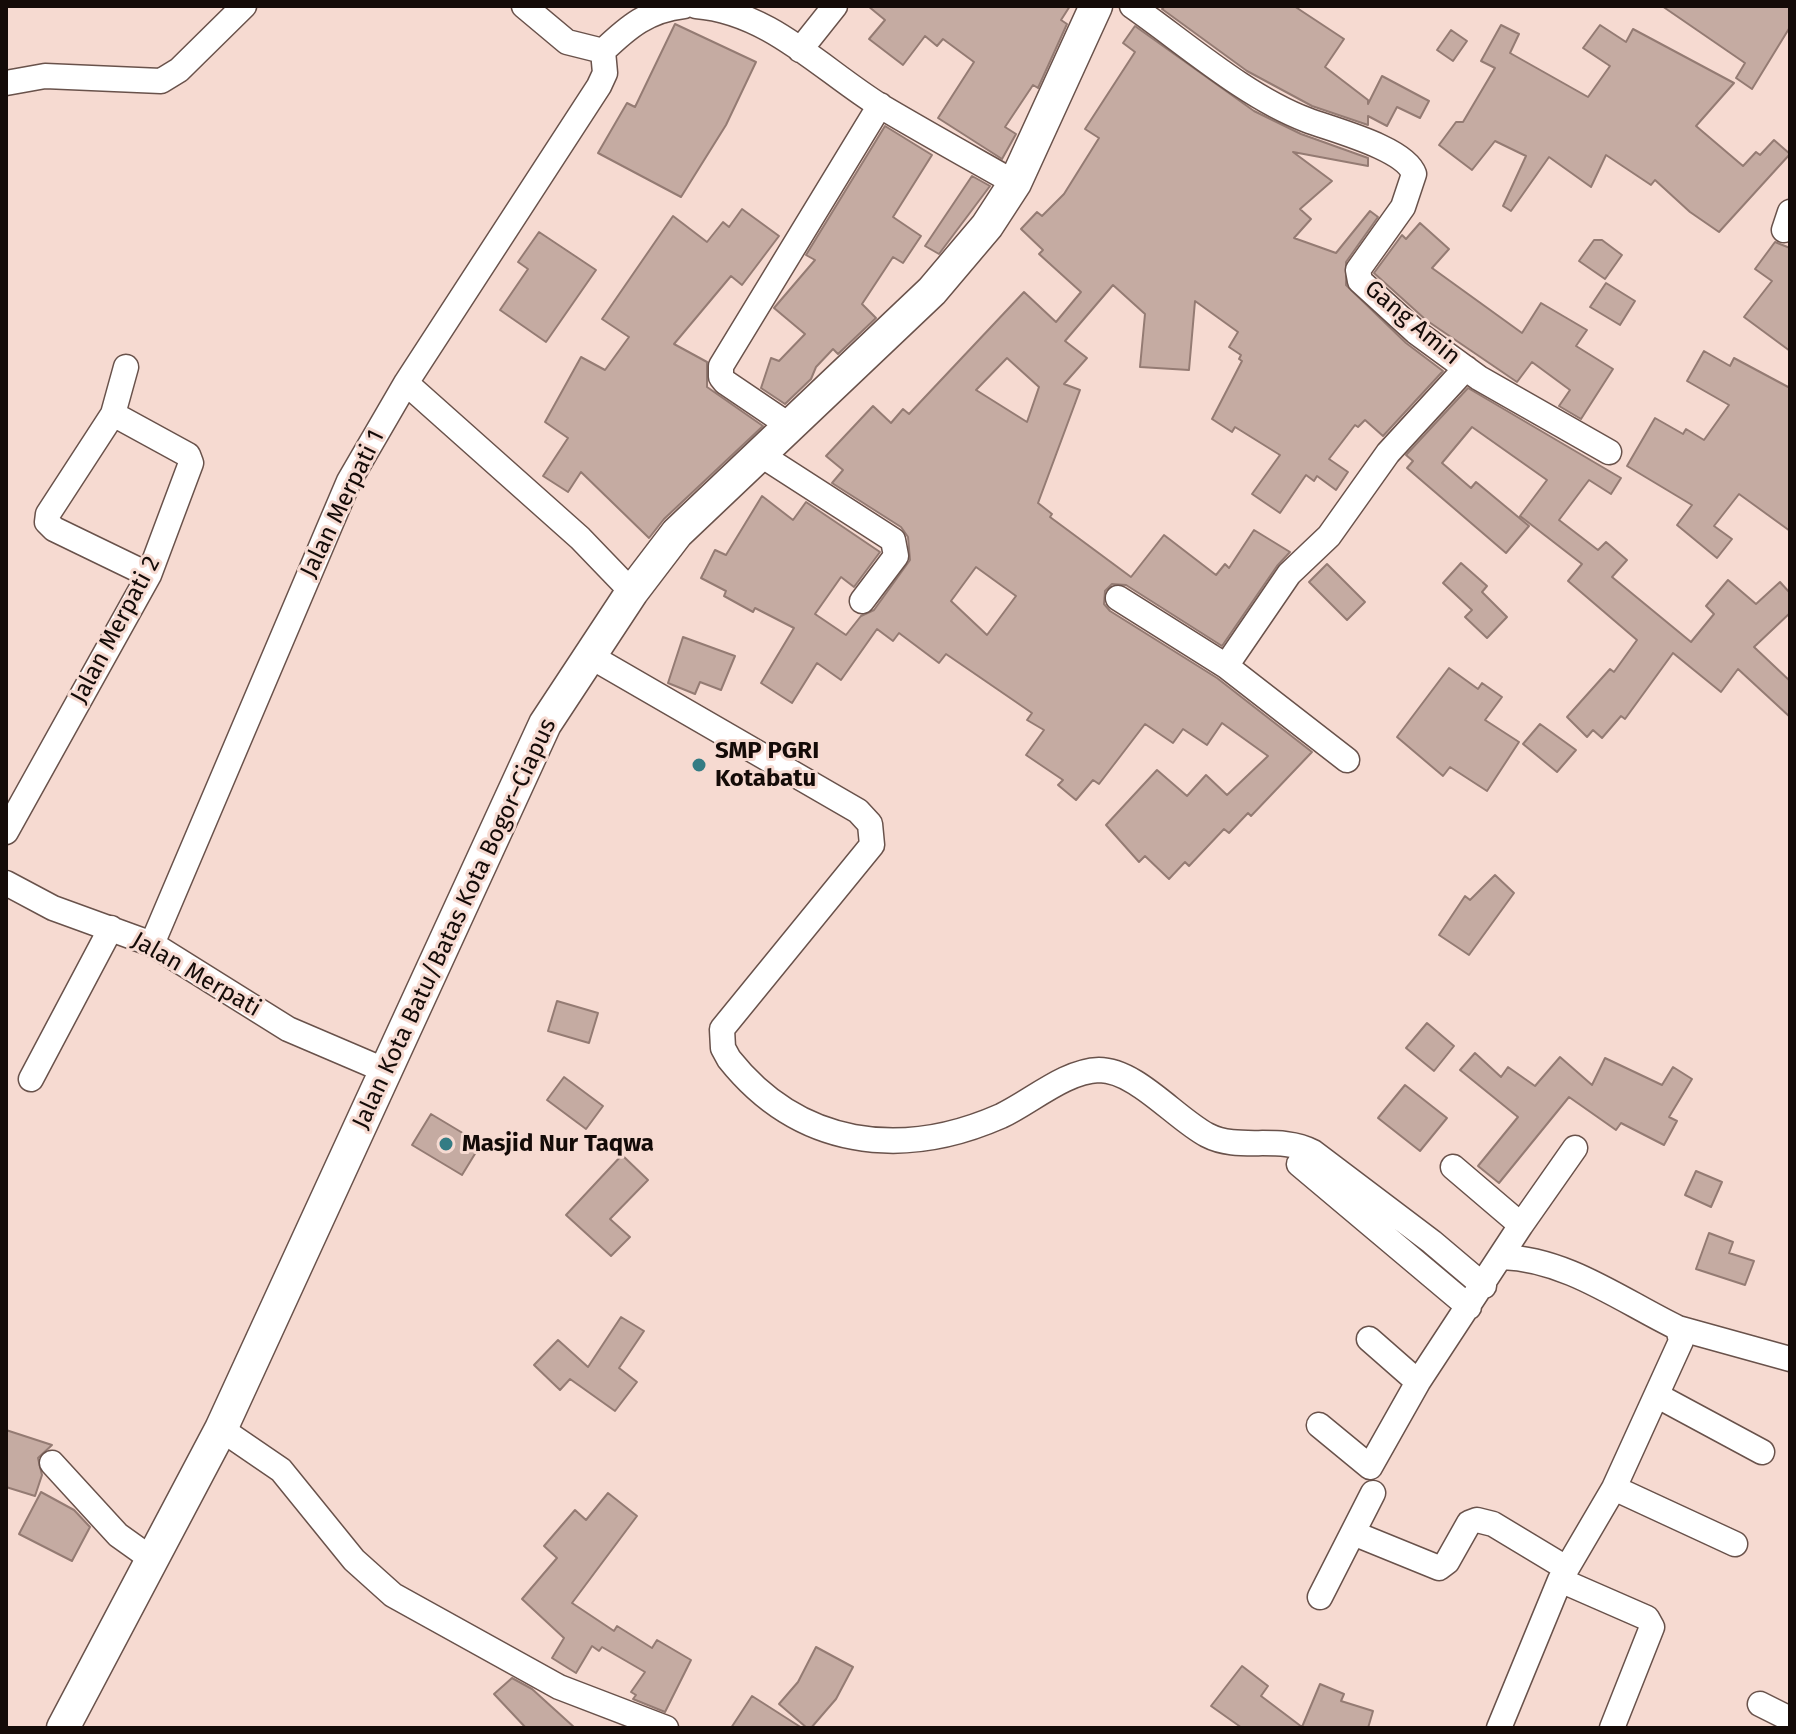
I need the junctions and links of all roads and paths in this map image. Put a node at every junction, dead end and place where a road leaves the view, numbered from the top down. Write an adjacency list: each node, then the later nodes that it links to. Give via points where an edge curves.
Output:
1 (244, 6): 10 (street, via 161,81 45,76)
2 (524, 6): 9 (street, via 567,42)
3 (684, 6): 9 (street, via 639,19)
4 (696, 6): 8 (street, via 745,17)
5 (835, 6): 8 (street)
6 (1096, 6): 12 (main road, Jalan Kota Batu/Batas Kota Bogor–Ciapus)
7 (1132, 6): 14 (street, Gang Amin, via 1282,109 1408,163 1414,174 1410,193 1357,278 1416,332)
8 (800, 50): 11 (street)
9 (603, 51): 15 (street, Jalan Merpati 1, via 605,73 599,86)
10 (6, 83)
11 (880, 105): 12 (street); 17 (street, via 721,366 725,382)
12 (1015, 183): 17 (main road, Jalan Kota Batu/Batas Kota Bogor–Ciapus, via 987,226 932,291)
13 (126, 367): 16 (street)
14 (1466, 368): 18 (street, Gang Amin); 25 (street, via 1388,453 1329,536 1273,593)
15 (406, 383): 21 (street, via 568,527); 30 (street, Jalan Merpati 1, via 335,509)
16 (113, 414): 20 (street, Jalan Merpati 2, via 191,458); 20 (street, via 47,522)
17 (790, 426): 19 (main road, Jalan Kota Batu/Batas Kota Bogor–Ciapus)
18 (1609, 452)
19 (758, 453): 21 (main road, Jalan Kota Batu/Batas Kota Bogor–Ciapus, via 677,533); 23 (street, via 893,540 896,556)
20 (149, 575): 27 (street, Jalan Merpati 2)
21 (632, 592): 24 (main road, Jalan Kota Batu/Batas Kota Bogor–Ciapus)
22 (1118, 598): 25 (street)
23 (862, 601)
24 (590, 656): 31 (main road, Jalan Kota Batu/Batas Kota Bogor–Ciapus, via 523,765); 38 (street, via 858,811 870,824 872,845 722,1029 729,1059 785,1113 838,1135 877,1142 922,1138 1001,1116 1079,1074 1111,1072 1220,1140 1292,1142 1313,1152)
25 (1226, 666): 26 (street)
26 (1347, 760)
27 (6, 832)
28 (6, 883): 29 (street, Jalan Merpati, via 53,908)
29 (111, 928): 30 (street, Jalan Merpati); 32 (street)
30 (152, 944): 31 (street, Jalan Merpati, via 288,1029)
31 (384, 1070): 46 (main road, Jalan Kota Batu/Batas Kota Bogor–Ciapus)
32 (31, 1079)
33 (1575, 1148): 36 (street)
34 (1299, 1164): 39 (street)
35 (1453, 1167): 36 (street)
36 (1521, 1225): 37 (street)
37 (1502, 1257): 38 (street); 40 (street, via 1542,1262 1611,1290)
38 (1484, 1286): 39 (street)
39 (1469, 1307): 43 (street)
40 (1678, 1328): 42 (street); 44 (street, via 1681,1341)
41 (1369, 1339): 43 (street)
42 (1790, 1359)
43 (1418, 1382): 45 (street, via 1370,1467)
44 (1658, 1396): 47 (street); 49 (street)
45 (1319, 1425)
46 (221, 1429): 53 (main road, Jalan Kota Batu/Batas Kota Bogor–Ciapus); 59 (street, via 281,1470 363,1570 421,1612 559,1687)
47 (1762, 1452)
48 (52, 1463): 53 (street, via 118,1535)
49 (1614, 1488): 52 (street); 54 (street)
50 (1373, 1493): 51 (street)
51 (1353, 1533): 54 (street, via 1439,1568 1469,1523 1480,1520 1500,1528); 55 (street)
52 (1735, 1544)
53 (153, 1560): 58 (main road, Jalan Kota Batu/Batas Kota Bogor–Ciapus)
54 (1563, 1574): 60 (street); 61 (street, via 1647,1618 1652,1627)
55 (1320, 1597)
56 (1760, 1704): 57 (street)
57 (1790, 1719)
58 (63, 1728)
59 (666, 1728)
60 (1499, 1728)
61 (1612, 1728)

